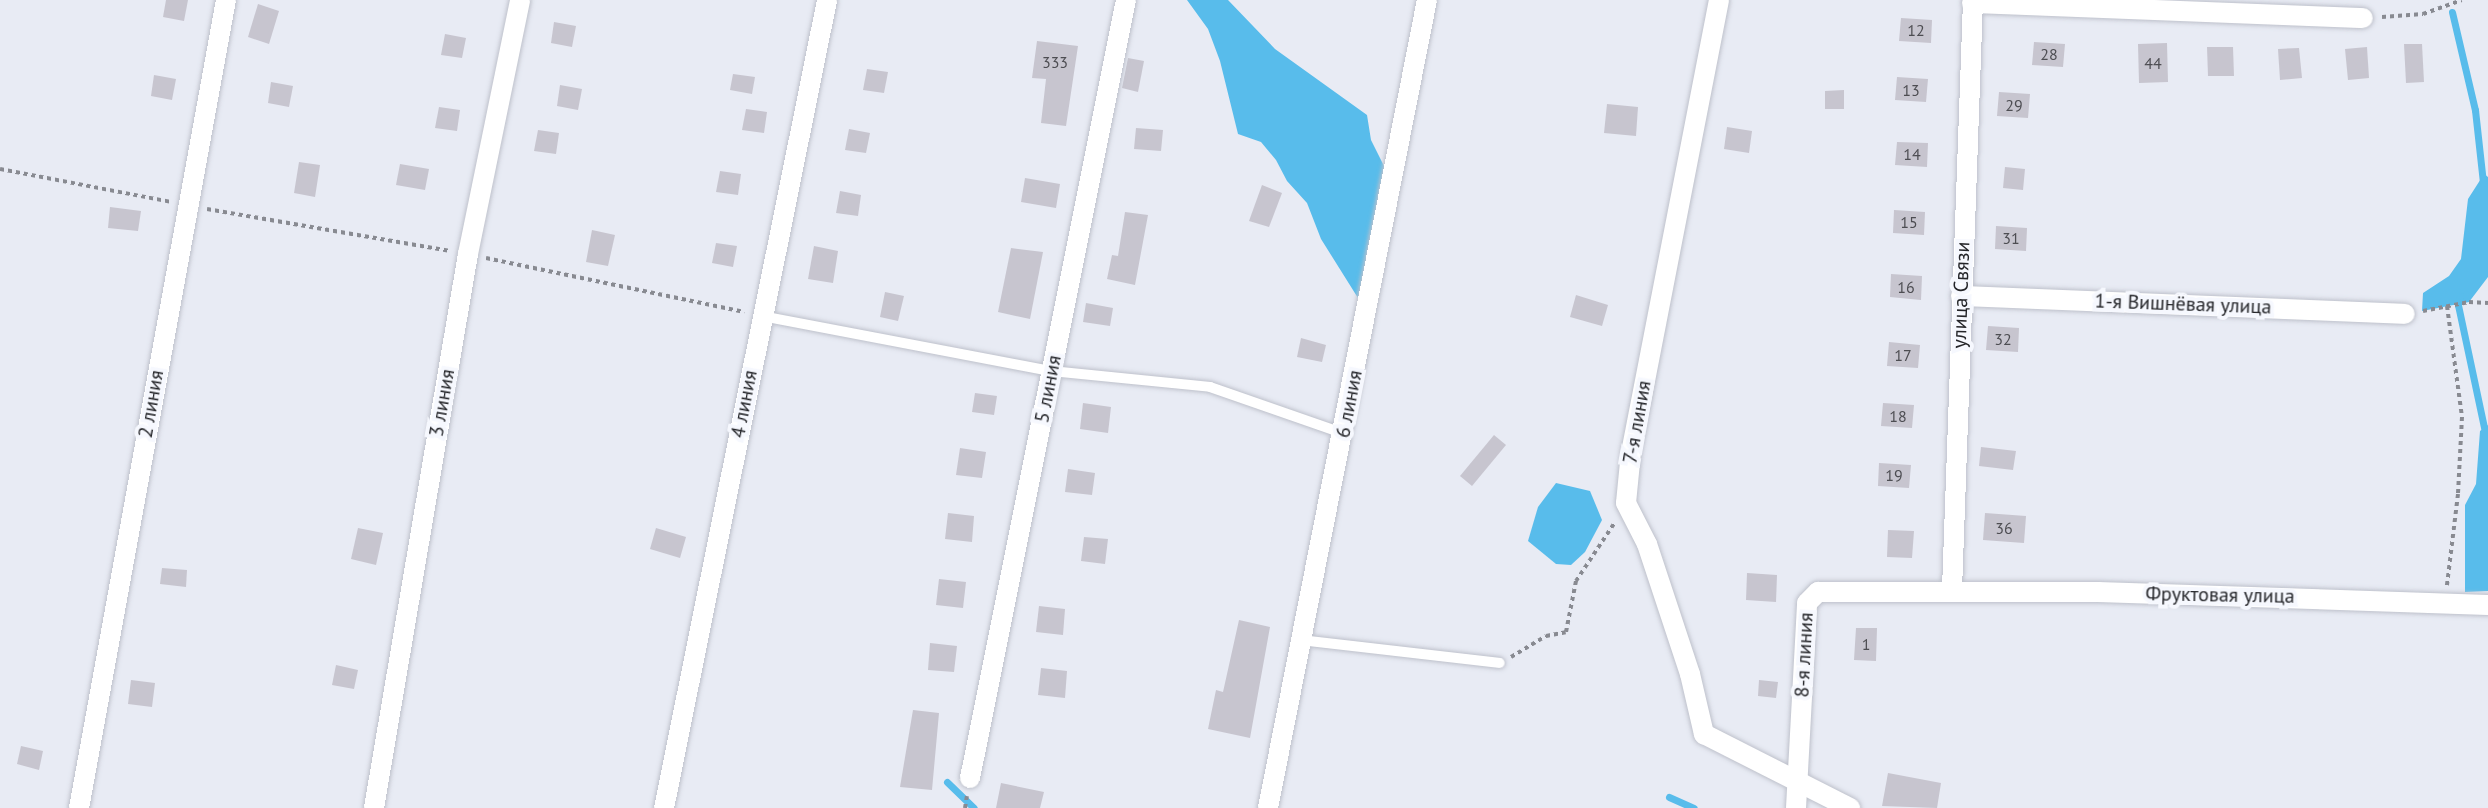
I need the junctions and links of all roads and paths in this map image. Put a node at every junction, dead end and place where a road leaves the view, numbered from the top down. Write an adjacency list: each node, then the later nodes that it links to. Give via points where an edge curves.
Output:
1 (226, 0): 11 (street, 2 линия)
2 (520, 0): 12 (street, 3 линия)
3 (827, 0): 17 (street, 4 линия)
4 (1126, 0): 18 (street, 5 линия)
5 (1427, 0): 19 (street, 6 линия)
6 (1719, 0): 20 (street, 7-я линия, via 1631,452)
7 (2462, 0): 9 (path, via 2423,14)
8 (1972, 2): 9 (street); 13 (street, улица Связи)
9 (2363, 18)
10 (0, 169): 11 (path)
11 (187, 205): 12 (path); 28 (street, 2 линия)
12 (468, 254): 17 (path); 29 (street, 3 линия)
13 (1961, 296): 16 (street, 1-я Вишнёвая улица); 21 (street, улица Связи)
14 (2488, 303): 15 (path)
15 (2447, 306): 16 (path); 22 (path, via 2462,417)
16 (2405, 314)
17 (762, 316): 18 (lane); 30 (street, 4 линия)
18 (1051, 371): 19 (lane, via 1210,387); 26 (street, 5 линия)
19 (1343, 434): 24 (street, 6 линия)
20 (1626, 503): 25 (path, via 1576,581 1566,632 1546,636); 27 (street, via 1652,559 1704,734)
21 (1952, 590): 22 (street, Фруктовая улица); 27 (street, 8-я линия, via 1818,592 1807,603)
22 (2445, 603): 23 (street, Фруктовая улица)
23 (2488, 605)
24 (1301, 640): 25 (lane); 31 (street, 6 линия)
25 (1500, 663)
26 (970, 778)
27 (1797, 782): 32 (street, 8-я линия); 33 (street)
28 (79, 808)
29 (374, 808)
30 (664, 808)
31 (1268, 808)
32 (1796, 808)
33 (1850, 808)

